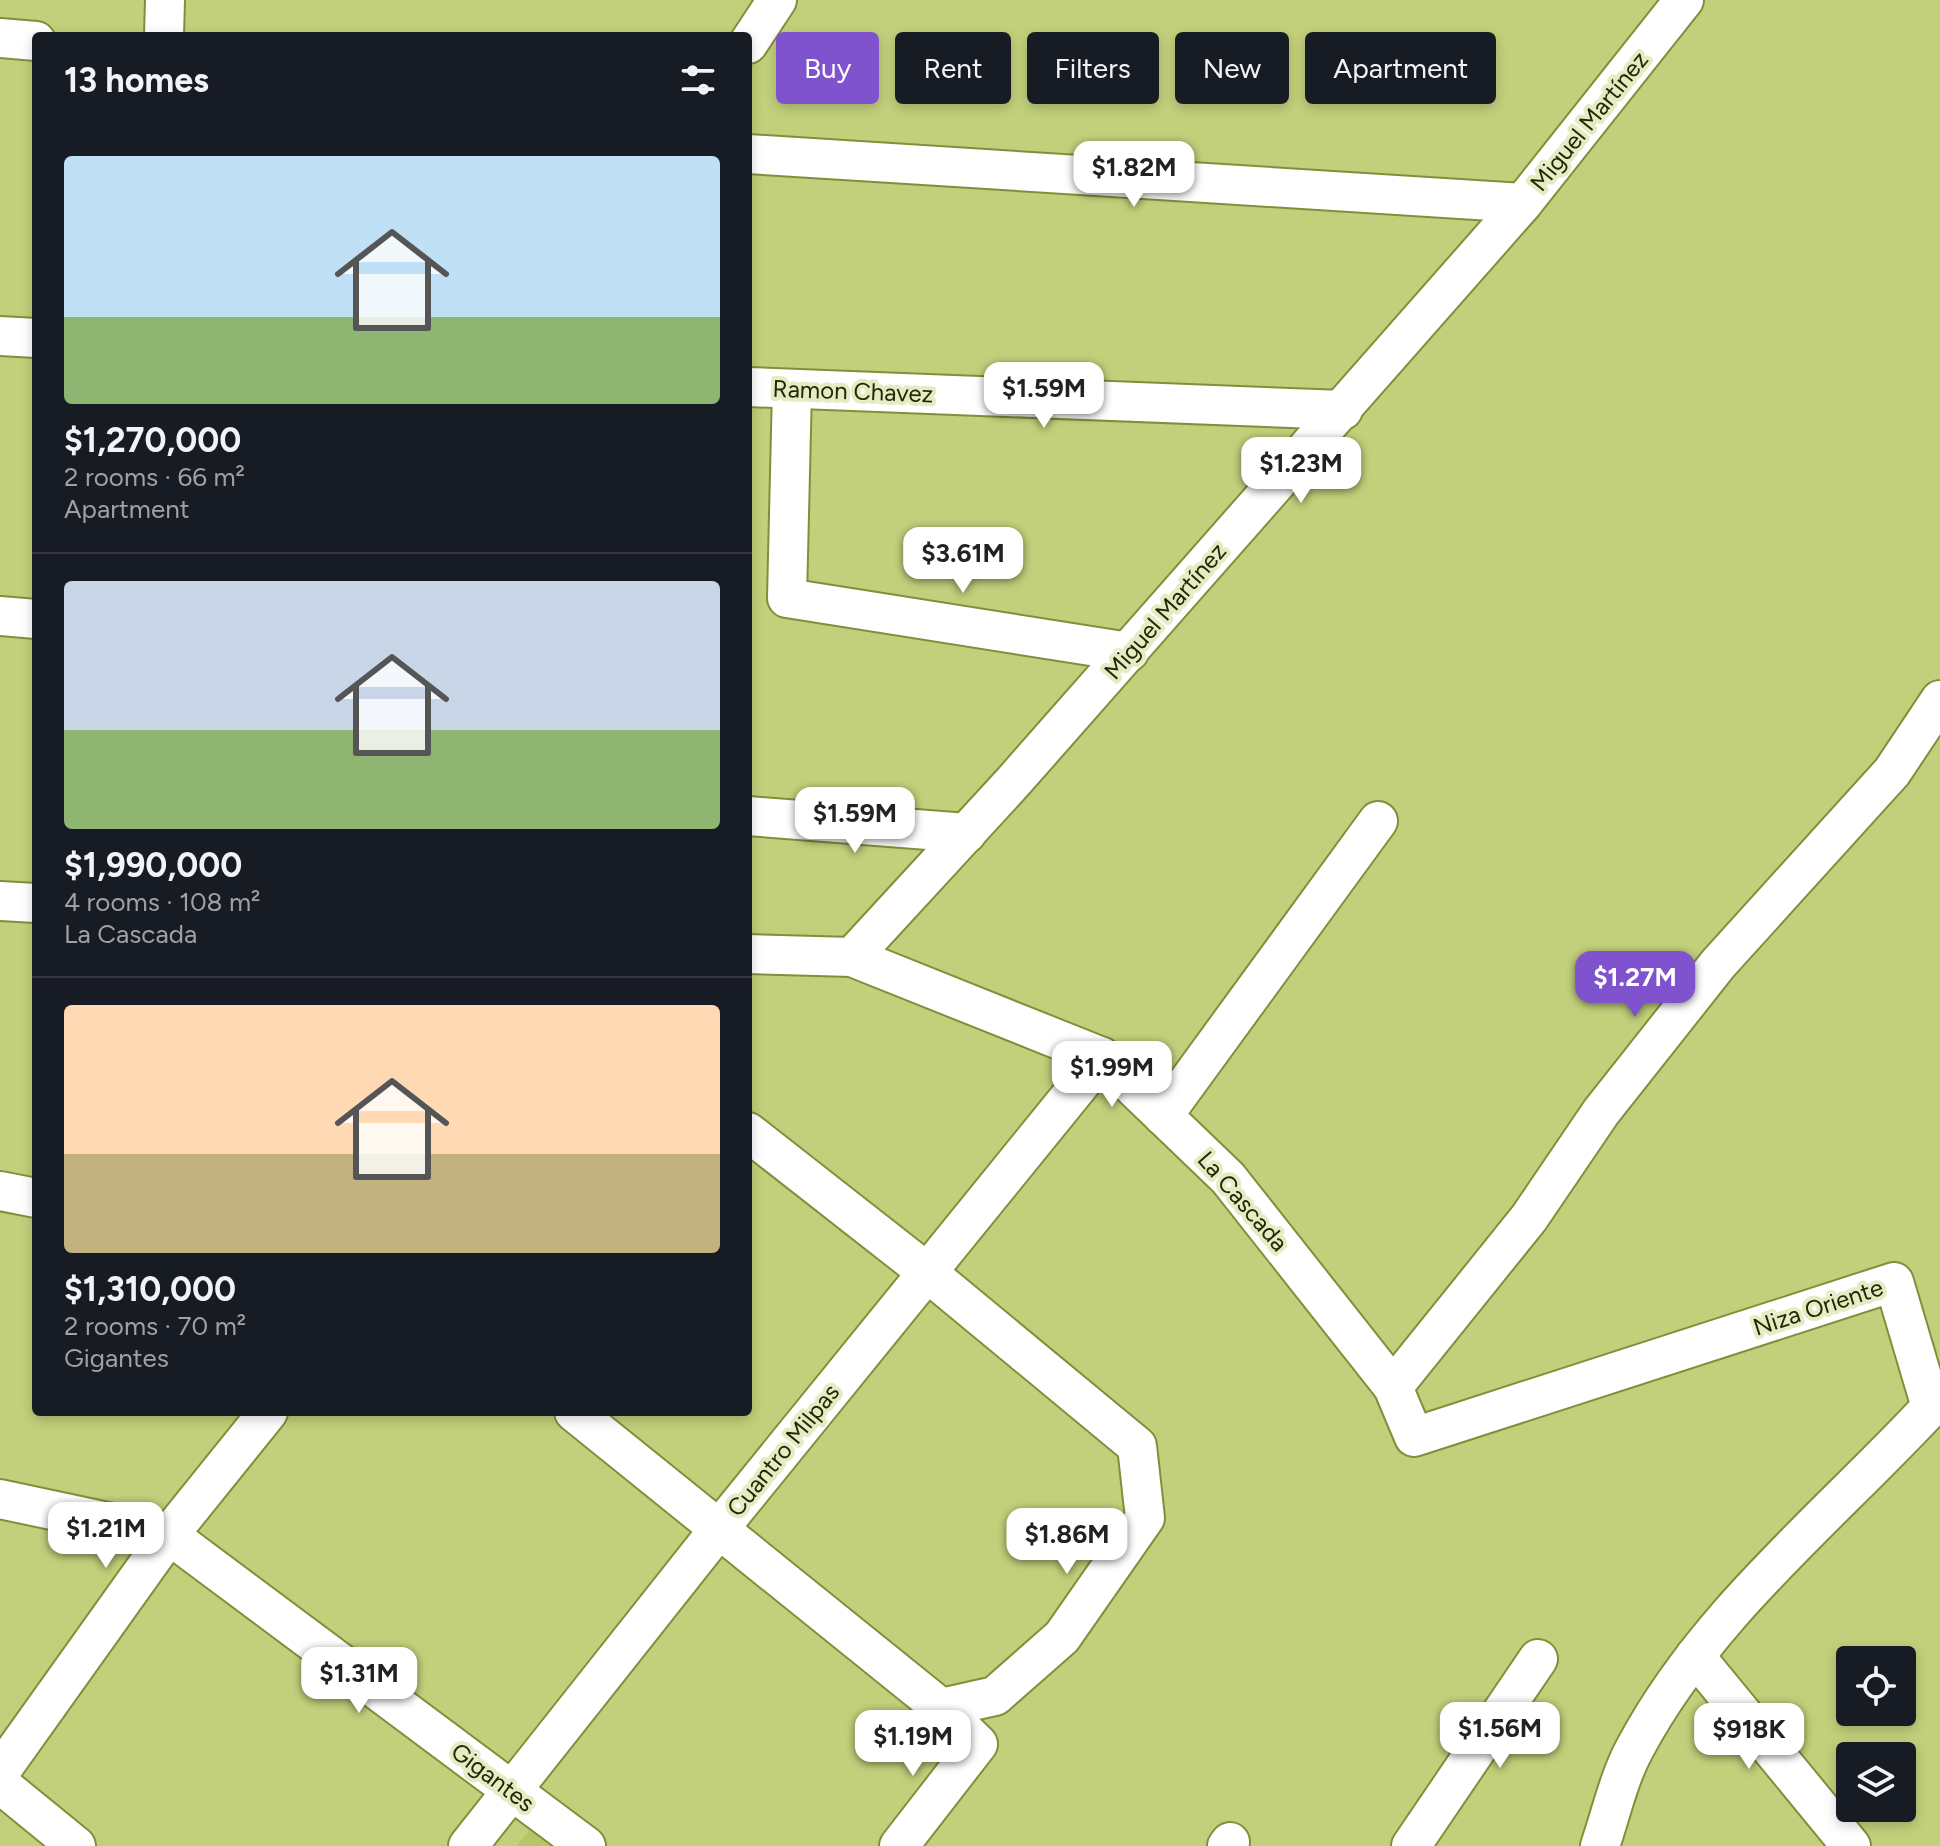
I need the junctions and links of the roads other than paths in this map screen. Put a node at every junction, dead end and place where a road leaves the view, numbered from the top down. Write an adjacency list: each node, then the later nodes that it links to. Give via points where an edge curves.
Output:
1 (165, 0): 4 (street)
2 (777, 0): 6 (street)
3 (1684, 0): 9 (street, Miguel Martínez)
4 (164, 32)
5 (0, 38): 7 (street)
6 (752, 38)
7 (32, 41)
8 (752, 154): 9 (street)
9 (1523, 203): 14 (street, Miguel Martínez)
10 (0, 336): 11 (street)
11 (32, 338)
12 (752, 387): 13 (street, Ramon Chavez)
13 (792, 389): 14 (street, Ramon Chavez); 17 (street, via 787,598)
14 (1343, 410): 17 (street, Miguel Martínez)
15 (0, 616): 16 (street)
16 (32, 619)
17 (1129, 652): 21 (street, Miguel Martínez)
18 (1940, 700): 32 (street, via 1892,772 1718,964 1601,1112 1529,1218)
19 (752, 816): 21 (street)
20 (1378, 821): 27 (street)
21 (967, 833): 25 (street, Miguel Martínez)
22 (0, 901): 23 (street)
23 (32, 903)
24 (752, 954): 25 (street, La Cascada)
25 (852, 957): 26 (street, La Cascada)
26 (1102, 1057): 27 (street, La Cascada); 31 (street, Cuantro Milpas)
27 (1163, 1116): 32 (street, La Cascada, via 1228,1178)
28 (752, 1135): 31 (street)
29 (0, 1191): 30 (street)
30 (32, 1197)
31 (928, 1273): 37 (street, Cuantro Milpas); 41 (street, via 1137,1446 1145,1518 1062,1637 995,1696)
32 (1393, 1387): 33 (street, Niza Oriente, via 1414,1437 1894,1282)
33 (1936, 1411): 39 (street, Niza Oriente, via 1765,1575)
34 (265, 1416): 38 (street)
35 (579, 1416): 37 (street)
36 (0, 1499): 38 (street)
37 (719, 1529): 41 (street); 44 (street, Cuantro Milpas)
38 (169, 1535): 42 (street); 44 (street, Gigantes)
39 (1695, 1656): 50 (street, Niza Oriente, via 1634,1749); 51 (street)
40 (1538, 1659): 49 (street)
41 (941, 1708): 48 (street, via 978,1744)
42 (0, 1772)
43 (0, 1784): 45 (street)
44 (512, 1791): 46 (street, Cuantro Milpas); 47 (street, Gigantes)
45 (76, 1846)
46 (468, 1846)
47 (586, 1846)
48 (899, 1846)
49 (1411, 1846)
50 (1600, 1846)
51 (1851, 1846)

